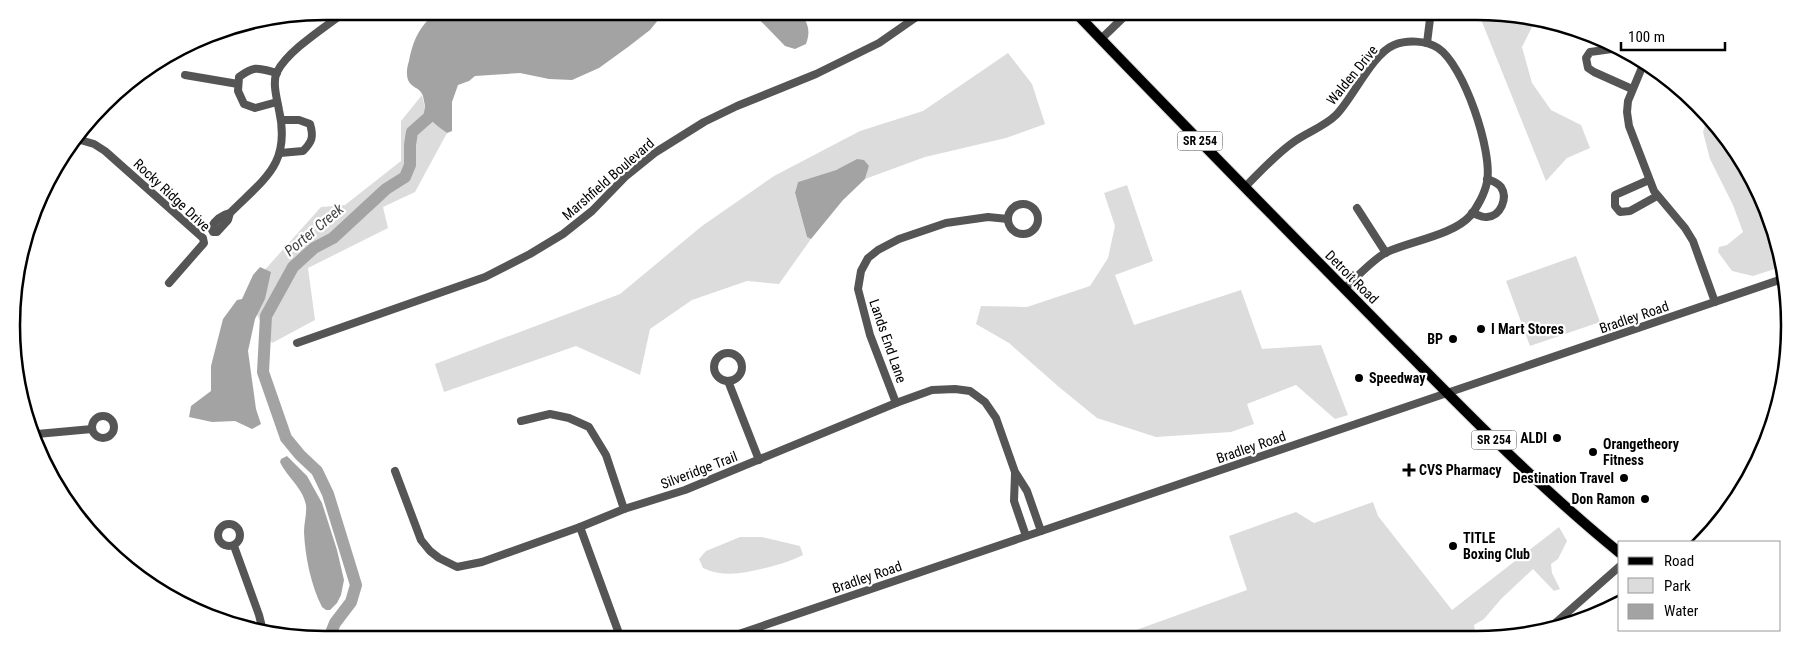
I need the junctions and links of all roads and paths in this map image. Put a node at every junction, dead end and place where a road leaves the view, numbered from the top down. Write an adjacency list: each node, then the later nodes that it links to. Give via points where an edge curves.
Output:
1 (334, 20): 10 (street, via 291,54)
2 (912, 20): 31 (street, Marshfield Boulevard, via 879,43 816,74 704,122 656,152 625,177 592,211 530,254 484,277)
3 (1083, 20): 6 (main road, Detroit Road / SR 254)
4 (1121, 20): 6 (street)
5 (1430, 20): 7 (street)
6 (1101, 39): 20 (main road, Detroit Road / SR 254)
7 (1427, 43): 18 (street, via 1437,47 1455,66 1479,120 1488,167); 20 (street, Walden Drive, via 1393,46 1378,58 1336,115 1281,152)
8 (1606, 50): 13 (street, via 1590,52 1586,58 1588,68)
9 (1641, 69): 13 (street)
10 (277, 72): 12 (street, via 250,69 239,77); 14 (street)
11 (184, 75): 12 (street)
12 (238, 84): 14 (street, via 244,104 255,108)
13 (1632, 89): 19 (street, via 1628,120)
14 (277, 102): 15 (street)
15 (281, 120): 17 (street, via 283,138); 17 (street, via 310,124 313,134 312,143 304,151)
16 (83, 141): 28 (street, Rocky Ridge Drive, via 105,152 203,238 204,243)
17 (280, 153): 23 (street, via 274,168)
18 (1487, 179): 24 (street); 24 (street, via 1501,187 1502,205 1496,214 1489,217)
19 (1649, 180): 21 (street); 21 (street, via 1615,195 1615,206 1620,212 1627,212)
20 (1245, 187): 29 (main road, Detroit Road / SR 254)
21 (1657, 196): 30 (street, via 1693,241)
22 (1357, 208): 26 (street)
23 (230, 213)
24 (1472, 213): 26 (street, via 1450,229)
25 (1008, 219): 25 (street, via 1015,206 1025,204 1034,209 1038,223 1032,231 1024,234 1014,232); 34 (street, Lands End Lane, via 988,217 946,223 899,239 868,258 860,271 858,289 870,335)
26 (1386, 253): 29 (street)
27 (1777, 281): 30 (street, Bradley Road)
28 (169, 283)
29 (1344, 289): 33 (main road, Detroit Road / SR 254)
30 (1715, 302): 33 (street, Bradley Road)
31 (297, 343)
32 (728, 381): 38 (street)
33 (1448, 394): 43 (street, Bradley Road); 46 (main road, Detroit Road / SR 254, via 1551,494)
34 (896, 403): 38 (street, Silveridge Trail); 40 (street, Silveridge Trail, via 932,390 970,391 985,402 996,418)
35 (521, 421): 41 (street, via 550,414 589,427 606,455)
36 (92, 429): 37 (street)
37 (40, 434)
38 (759, 460): 41 (street, Silveridge Trail, via 685,490)
39 (395, 471): 42 (street, Silveridge Trail, via 421,540 439,558 457,566 482,562)
40 (1015, 472): 43 (street, Silveridge Trail, via 1027,491); 44 (street, Silveridge Trail, via 1014,501)
41 (624, 509): 42 (street, Silveridge Trail)
42 (580, 527): 50 (street)
43 (1041, 531): 44 (street, Bradley Road)
44 (1026, 536): 51 (street, Bradley Road)
45 (234, 546): 49 (street)
46 (1618, 552)
47 (1618, 568): 48 (street)
48 (1559, 620)
49 (261, 624)
50 (618, 631)
51 (747, 631)

